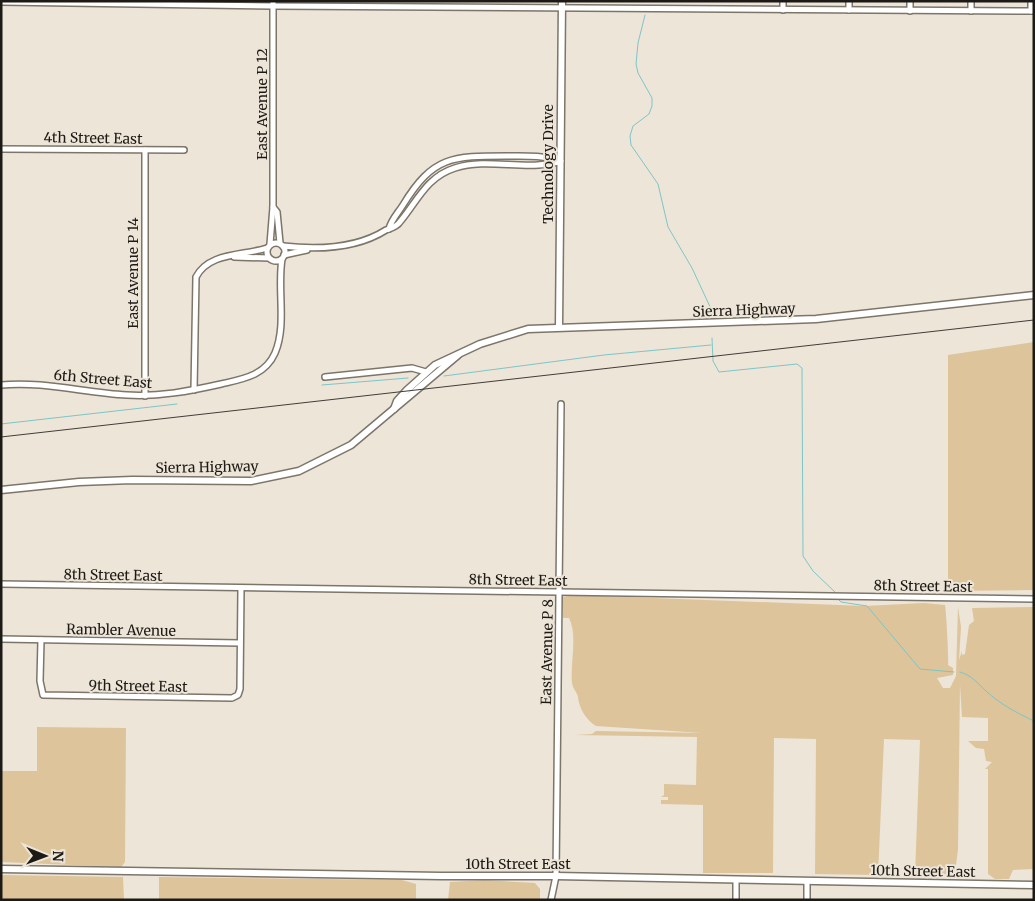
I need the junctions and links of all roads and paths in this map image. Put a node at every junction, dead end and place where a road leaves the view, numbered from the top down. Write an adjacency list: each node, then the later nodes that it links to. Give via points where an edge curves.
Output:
1 (783, 1): 9 (street)
2 (849, 1): 10 (street)
3 (910, 1): 11 (street)
4 (971, 1): 12 (street)
5 (1031, 1): 13 (street)
6 (1, 2): 7 (street)
7 (273, 4): 8 (street); 18 (street, East Avenue P 12)
8 (562, 4): 9 (street); 17 (main road, Technology Drive)
9 (783, 10): 10 (street)
10 (849, 10): 11 (street)
11 (910, 11): 12 (street)
12 (971, 11): 13 (street)
13 (1032, 11)
14 (1, 148): 15 (street, 4th Street East)
15 (145, 150): 16 (street, 4th Street East); 33 (street, East Avenue P 14)
16 (184, 150)
17 (561, 161): 19 (street, via 546,166 466,166 446,171 427,185 397,225); 19 (street, via 547,156 472,156 451,160 435,167 415,185); 27 (main road, Technology Drive)
18 (273, 207): 20 (street, East Avenue P 12, via 277,212); 21 (street, East Avenue P 12)
19 (389, 229): 22 (street, via 361,244)
20 (282, 245): 21 (street); 22 (street); 24 (street, East Avenue P 12)
21 (269, 246): 23 (street); 25 (street, East Avenue P 12)
22 (315, 248): 24 (street)
23 (234, 256): 25 (street); 32 (street, via 206,263 196,276)
24 (283, 257): 25 (street, via 276,261); 32 (street, 6th Street East, via 279,340 268,364 248,377)
25 (269, 258)
26 (1034, 294): 27 (main road, Sierra Highway, via 816,319)
27 (559, 327): 28 (main road, Sierra Highway, via 514,333)
28 (459, 354): 29 (main road, Sierra Highway); 35 (main road, Sierra Highway)
29 (426, 372): 30 (street, via 412,368); 35 (main road, Sierra Highway, via 396,401)
30 (325, 377)
31 (1, 385): 33 (street, 6th Street East, via 36,384)
32 (194, 390): 33 (street, 6th Street East)
33 (144, 396)
34 (561, 404): 39 (street, East Avenue P 8)
35 (394, 408): 36 (main road, Sierra Highway, via 351,444 322,461 276,477 243,481 79,482)
36 (1, 490)
37 (1, 584): 38 (street, 8th Street East)
38 (241, 588): 39 (street, 8th Street East); 43 (street)
39 (559, 592): 40 (street, 8th Street East); 45 (street, East Avenue P 8)
40 (1034, 599)
41 (1, 639): 42 (street, Rambler Avenue)
42 (41, 640): 43 (street, Rambler Avenue); 43 (street, 9th Street East, via 40,690 48,696 232,698 240,689)
43 (240, 643)
44 (1, 869): 45 (main road, 10th Street East)
45 (556, 876): 46 (main road, 10th Street East); 49 (street, East Avenue P 8)
46 (736, 880): 47 (main road, 10th Street East); 50 (street)
47 (807, 882): 48 (main road, 10th Street East); 51 (street)
48 (1034, 885)
49 (552, 900)
50 (736, 900)
51 (807, 900)

